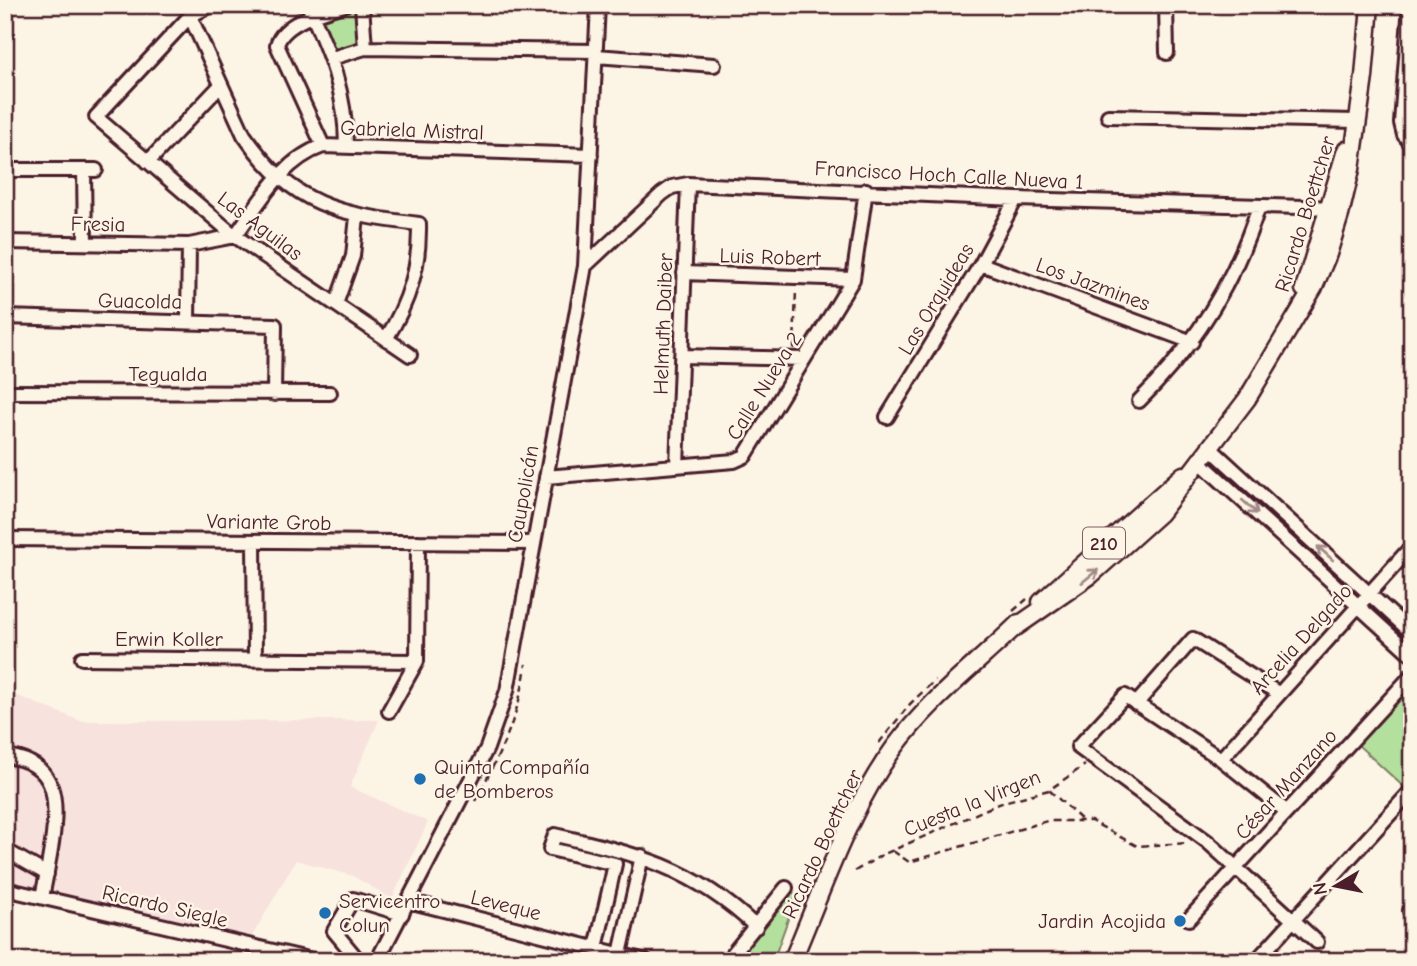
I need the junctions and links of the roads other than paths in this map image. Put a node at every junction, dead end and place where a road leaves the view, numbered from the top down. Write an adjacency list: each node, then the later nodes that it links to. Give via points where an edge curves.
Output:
1 (212, 5): 9 (street)
2 (344, 5): 8 (street)
3 (362, 5): 10 (street)
4 (598, 5): 12 (street, Caupolicán)
5 (1166, 5): 11 (street)
6 (1370, 5): 19 (main road, Ricardo Boettcher / 210)
7 (1410, 5): 18 (street)
8 (310, 10): 13 (street); 21 (street, via 283,33 277,49)
9 (190, 16): 15 (street); 24 (street, Las Aguilas, via 96,117)
10 (365, 48): 12 (street); 13 (street)
11 (1167, 53)
12 (596, 54): 14 (street); 23 (street, Caupolicán)
13 (332, 58): 22 (street, via 343,100)
14 (714, 65)
15 (221, 85): 24 (street); 26 (street, via 244,135)
16 (1412, 106): 18 (street)
17 (1108, 116): 19 (street)
18 (1401, 117): 20 (street, via 1404,135)
19 (1356, 121): 31 (main road, Ricardo Boettcher / 210, via 1351,169)
20 (1412, 145)
21 (323, 146): 22 (street, Gabriela Mistral); 26 (street, Gabriela Mistral, via 301,156)
22 (346, 147): 23 (street, Gabriela Mistral)
23 (591, 155): 38 (street, Caupolicán)
24 (148, 162): 33 (street, Las Aguilas)
25 (5, 170): 35 (street, via 90,171)
26 (279, 177): 32 (street, via 308,197); 33 (street, Gabriela Mistral)
27 (688, 184): 28 (street, Francisco Hoch Calle Nueva 1); 38 (street, Francisco Hoch Calle Nueva 1, via 662,194); 39 (street, Helmuth Daiber)
28 (866, 190): 29 (street, Francisco Hoch Calle Nueva 1); 40 (street, Calle Nueva 2)
29 (1016, 199): 30 (street, Francisco Hoch Calle Nueva 1); 37 (street, Las Orquideas)
30 (1259, 206): 31 (street, Francisco Hoch Calle Nueva 1); 45 (street, via 1232,277)
31 (1336, 208): 54 (main road, Ricardo Boettcher / 210, via 1294,319 1247,399)
32 (357, 216): 41 (street, via 353,256); 44 (street, via 419,224 412,287)
33 (235, 236): 36 (street); 41 (street, Las Aguilas)
34 (5, 242): 35 (street, Fresia)
35 (85, 243): 36 (street, Fresia)
36 (189, 245): 43 (street)
37 (981, 264): 45 (street, Los Jazmines); 53 (street, Las Orquideas)
38 (586, 266): 56 (street, Caupolicán)
39 (684, 274): 40 (street, Luis Robert); 47 (street, Helmuth Daiber)
40 (853, 279): 48 (street, Calle Nueva 2)
41 (335, 304): 44 (street, Las Aguilas)
42 (5, 317): 43 (street, Guacolda)
43 (188, 322): 51 (street, Guacolda, via 275,325)
44 (386, 339): 46 (street, Las Aguilas)
45 (1192, 342): 52 (street)
46 (410, 355)
47 (681, 356): 48 (street); 55 (street, Helmuth Daiber)
48 (799, 359): 55 (street, Calle Nueva 2, via 745,456)
49 (5, 392): 51 (street, Tegualda)
50 (330, 393): 51 (street, Tegualda)
51 (274, 394)
52 (1139, 401)
53 (887, 417)
54 (1205, 454): 57 (street); 62 (street, one-way to 62); 100 (main road, Ricardo Boettcher / 210, via 1145,527 1091,576 1009,624 911,726 878,771 853,817)
55 (677, 466): 56 (street, Calle Nueva 2)
56 (545, 477): 61 (street, Caupolicán)
57 (1303, 533): 62 (street); 64 (street, one-way to 57)
58 (5, 539): 59 (street, Variante Grob)
59 (254, 541): 60 (street, Variante Grob); 69 (street)
60 (418, 542): 61 (street, Variante Grob); 70 (street)
61 (533, 543): 86 (street, Caupolicán, via 511,674 495,728)
62 (1291, 545): 65 (street)
63 (1412, 546): 64 (street, Arcelia Delgado)
64 (1369, 593): 65 (street, Arcelia Delgado); 66 (street)
65 (1357, 606): 67 (street); 72 (street, Arcelia Delgado)
66 (1412, 633)
67 (1412, 655)
68 (82, 659): 69 (street, Erwin Koller)
69 (255, 659): 70 (street, Erwin Koller)
70 (417, 661): 74 (street)
71 (1412, 675): 78 (street, César Manzano)
72 (1278, 694): 73 (street, via 1193,639); 76 (street, Arcelia Delgado)
73 (1136, 704): 76 (street); 81 (street, via 1125,696 1078,747 1208,842)
74 (389, 711)
75 (5, 756): 82 (street, via 35,765 54,793 56,812)
76 (1221, 759): 78 (street)
77 (1409, 797): 90 (street)
78 (1287, 812): 81 (street, César Manzano)
79 (5, 850): 82 (street)
80 (642, 856): 88 (street, via 555,835 550,849 615,864); 91 (street); 92 (street, via 708,888)
81 (1235, 869): 89 (street, César Manzano); 90 (street)
82 (47, 874): 85 (street)
83 (786, 888): 92 (street)
84 (5, 889): 85 (street, Ricardo Siegle)
85 (42, 897): 95 (street, Ricardo Siegle)
86 (408, 901): 87 (street, Caupolicán); 94 (street, Leveque)
87 (402, 914): 96 (street, via 353,899 334,931); 97 (street, Caupolicán)
88 (603, 917): 91 (street); 94 (street)
89 (1189, 919)
90 (1294, 920): 93 (street); 101 (street)
91 (627, 922): 94 (street)
92 (756, 927): 99 (street)
93 (1317, 942)
94 (608, 953): 98 (street, Leveque)
95 (317, 961)
96 (359, 961)
97 (377, 961)
98 (646, 961)
99 (727, 961)
100 (792, 961)
101 (1256, 961)

